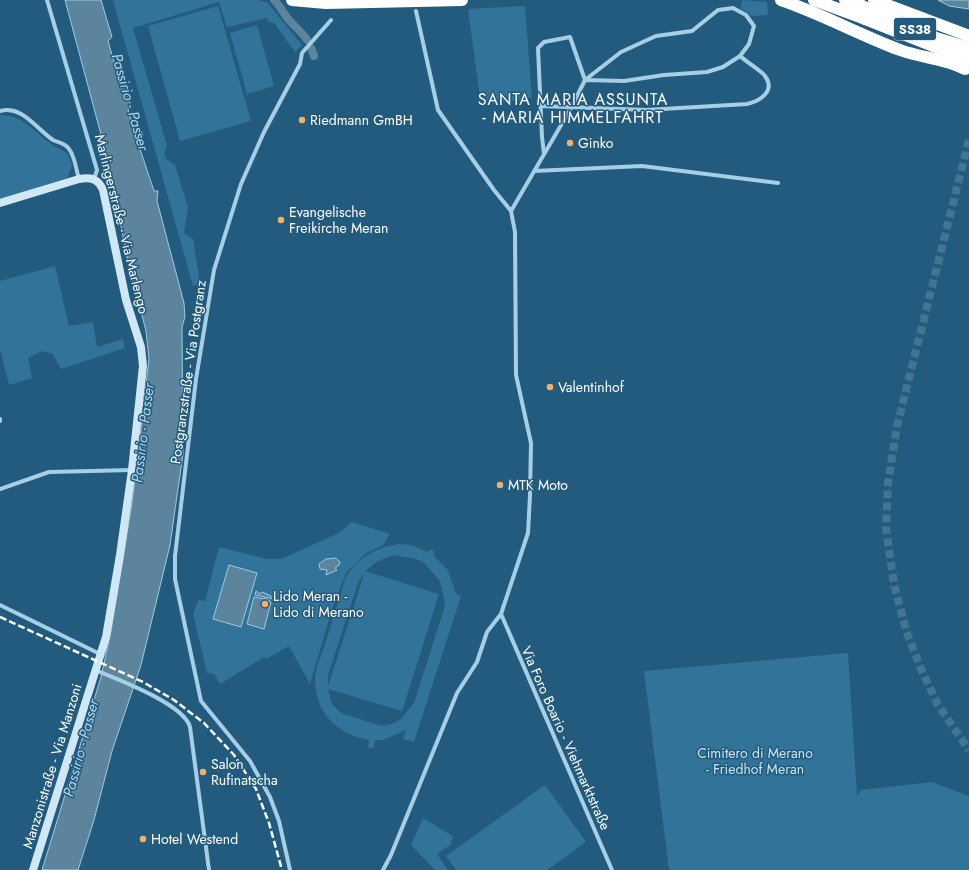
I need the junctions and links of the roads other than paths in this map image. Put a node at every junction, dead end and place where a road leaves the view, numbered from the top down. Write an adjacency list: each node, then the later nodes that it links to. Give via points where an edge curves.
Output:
1 (47, 0): 21 (street, Marlingerstraße - Via Marlengo, via 97,170)
2 (292, 0): 3 (highway, via 326,3)
3 (462, 0)
4 (781, 0): 13 (highway, via 900,50)
5 (814, 0): 13 (highway, SS38, bridge, via 933,46)
6 (845, 0): 11 (highway, SS38, bridge, via 936,38)
7 (874, 0): 10 (highway)
8 (416, 11): 24 (street, via 438,110)
9 (331, 20): 33 (street, Postgranzstraße - Via Postgranz, via 302,53 300,64 264,132 241,184 221,243 196,379 175,556 176,588 201,701 250,761 270,797 279,821)
10 (969, 36)
11 (969, 48)
12 (740, 56): 14 (street, via 723,67 707,72 624,81); 14 (street, via 749,44 754,26 746,15 733,8 718,10 692,30 656,36 621,52); 16 (street, via 765,74 769,84 765,96 757,102 646,110)
13 (968, 67)
14 (585, 80): 15 (street, via 570,38 544,42 538,48); 16 (street)
15 (540, 106): 16 (street); 18 (street)
16 (571, 108): 18 (street)
17 (0, 111): 20 (street, via 16,111 53,140 65,145 70,150)
18 (544, 154): 19 (street)
19 (534, 171): 22 (street, via 642,166); 24 (street)
20 (79, 179): 21 (street); 23 (street)
21 (94, 179): 25 (street, Marlingerstraße - Via Marlengo, via 103,190 126,300 141,347 143,366)
22 (778, 183)
23 (0, 203)
24 (511, 211): 28 (street, via 514,232 516,375 531,443 530,495 528,533)
25 (132, 470): 26 (street, via 49,472); 29 (street, Marlingerstraße - Via Marlengo, via 106,637)
26 (0, 489)
27 (0, 605): 29 (street)
28 (501, 614): 34 (street, via 487,632 477,662 457,693); 35 (street, Via Foro Boario - Viehmarktstraße)
29 (100, 654): 30 (street, Marlingerstraße - Via Marlengo)
30 (97, 670): 31 (street, Manzonistraße - Via Manzoni); 32 (street, via 175,709 187,720)
31 (33, 870)
32 (209, 870)
33 (290, 870)
34 (383, 870)
35 (612, 870)

